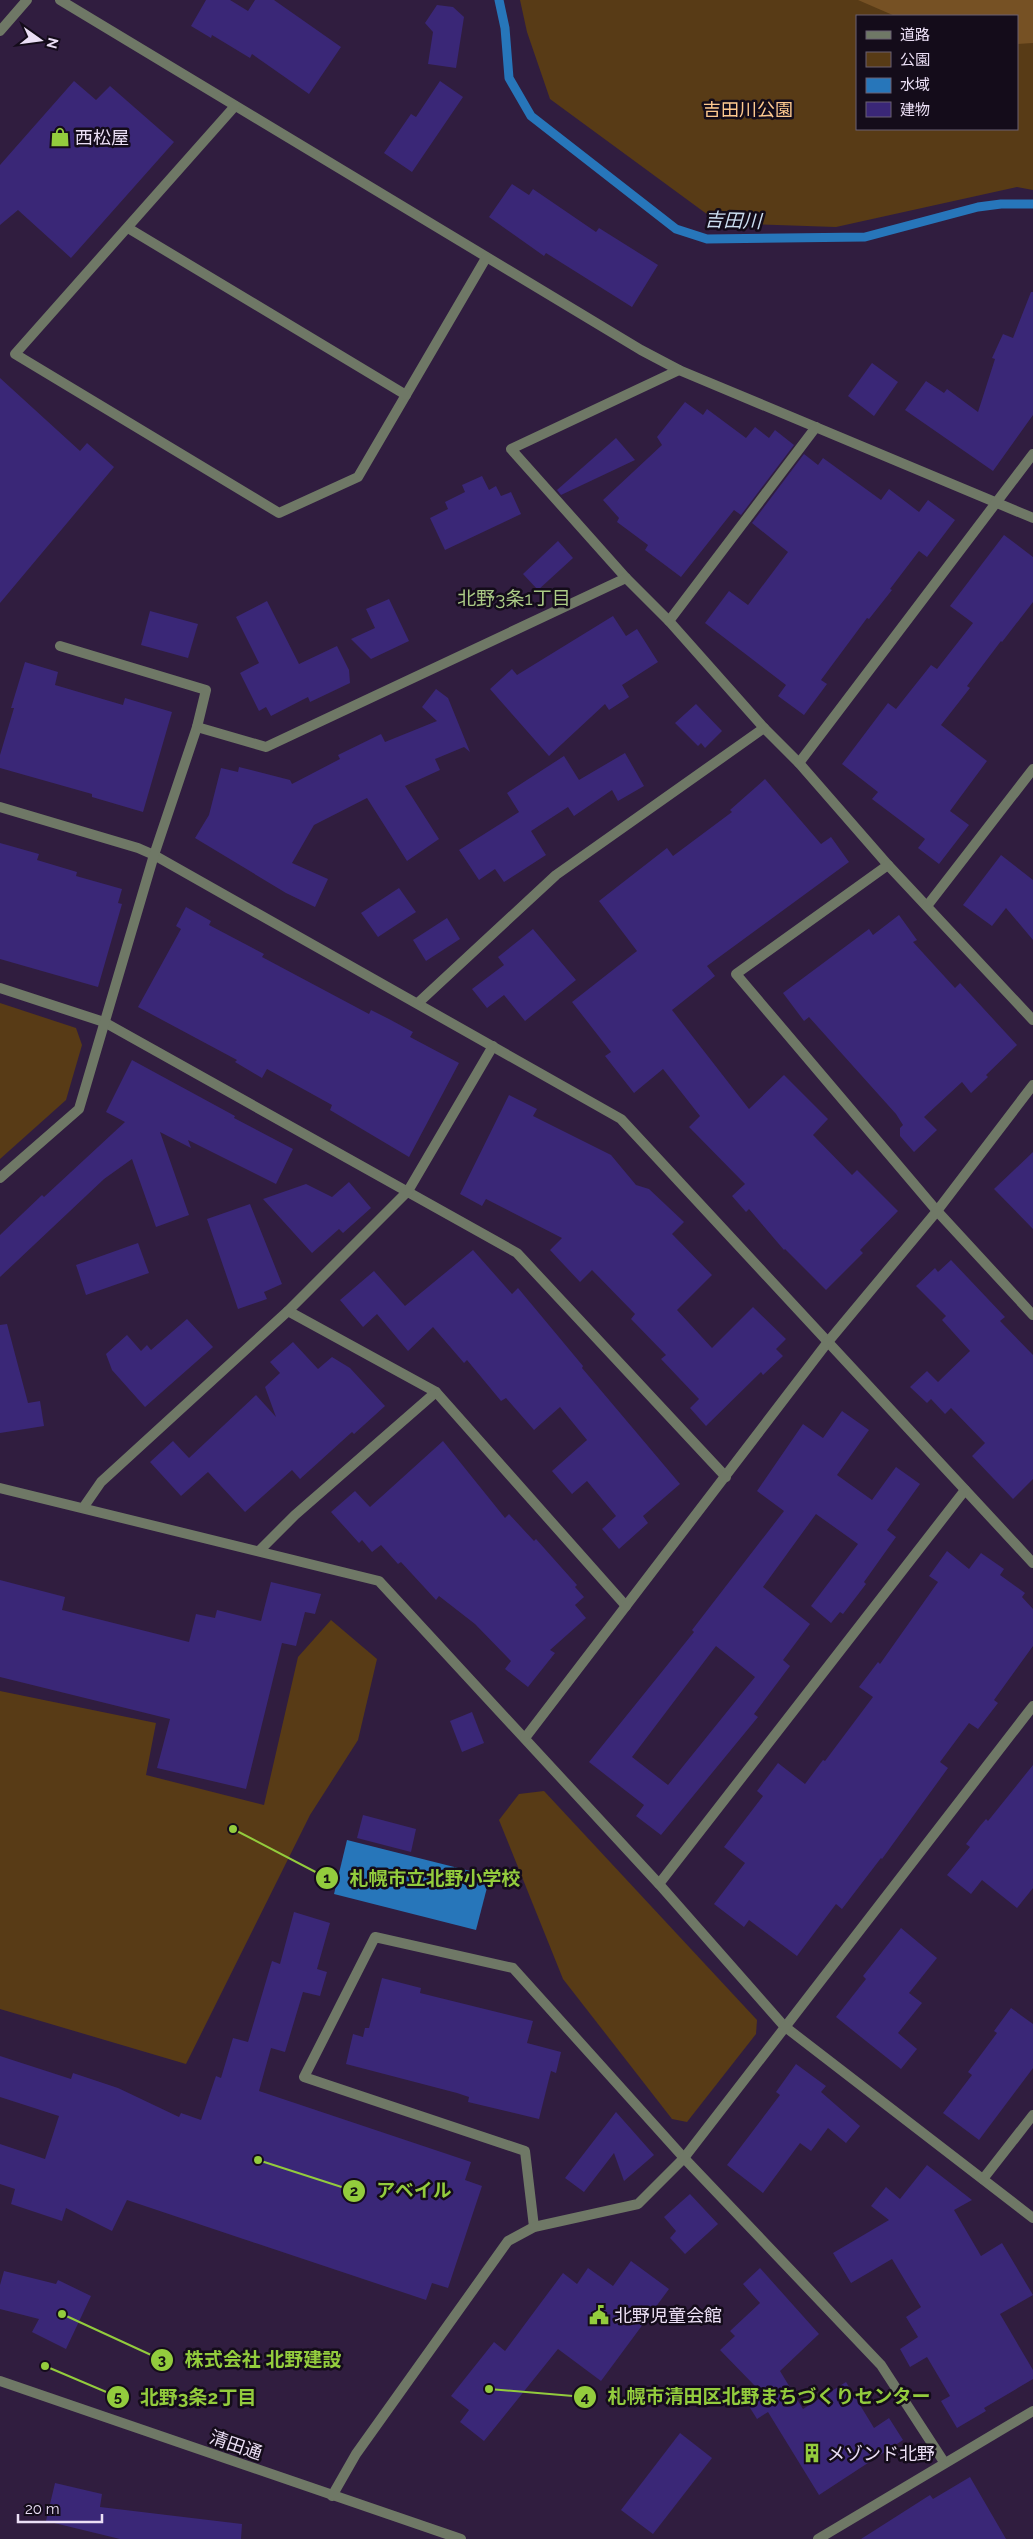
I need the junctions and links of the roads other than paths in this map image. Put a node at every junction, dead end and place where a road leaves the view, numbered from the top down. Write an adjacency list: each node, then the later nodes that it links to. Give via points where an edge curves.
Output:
1 (27, 0): 3 (street)
2 (60, 0): 4 (street)
3 (0, 31)
4 (235, 106): 5 (street); 6 (street)
5 (128, 228): 8 (street); 8 (street, via 15,354 279,513 358,477)
6 (486, 258): 7 (street); 8 (street)
7 (679, 370): 9 (street); 13 (street, via 511,450)
8 (406, 395)
9 (816, 427): 11 (street); 14 (street)
10 (1033, 454): 11 (street)
11 (996, 504): 12 (street); 18 (street)
12 (1033, 518)
13 (626, 578): 14 (street); 16 (street, via 266,747)
14 (669, 621): 17 (street)
15 (60, 646): 16 (street, via 206,690)
16 (197, 727): 21 (street)
17 (764, 728): 18 (street); 25 (street, via 556,875)
18 (798, 763): 22 (street)
19 (1033, 769): 23 (street)
20 (0, 807): 21 (street)
21 (154, 855): 25 (street); 27 (street)
22 (888, 865): 23 (street); 32 (street, via 736,974)
23 (927, 906): 26 (street)
24 (0, 988): 27 (street)
25 (418, 1004): 28 (street)
26 (1033, 1020)
27 (104, 1022): 30 (street, via 79,1109); 31 (street)
28 (493, 1046): 31 (street); 35 (street, via 621,1119)
29 (1033, 1085): 32 (street)
30 (0, 1178)
31 (408, 1191): 33 (street); 37 (street, via 517,1253)
32 (938, 1211): 34 (street); 35 (street)
33 (288, 1311): 36 (street); 40 (street, via 101,1482)
34 (1033, 1315)
35 (827, 1343): 37 (street); 39 (street)
36 (436, 1392): 41 (street); 43 (street)
37 (726, 1477): 43 (street)
38 (0, 1488): 40 (street)
39 (965, 1490): 42 (street); 46 (street)
40 (83, 1508): 41 (street)
41 (260, 1550): 45 (street, via 379,1581)
42 (1033, 1563)
43 (626, 1606): 45 (street)
44 (1033, 1706): 47 (street)
45 (525, 1738): 46 (street)
46 (659, 1884): 47 (street)
47 (784, 2026): 49 (street); 50 (street)
48 (1033, 2115): 50 (street)
49 (684, 2158): 52 (street, via 638,2204); 52 (street, via 513,1968 375,1937 304,2076 525,2151); 55 (street, via 881,2365)
50 (983, 2179): 51 (street)
51 (1033, 2218)
52 (534, 2227): 56 (street, via 508,2242 356,2454)
53 (0, 2381): 56 (street, 清田通)
54 (1033, 2411): 55 (street)
55 (944, 2462): 58 (street)
56 (332, 2496): 57 (street, 清田通)
57 (461, 2539)
58 (818, 2539)

